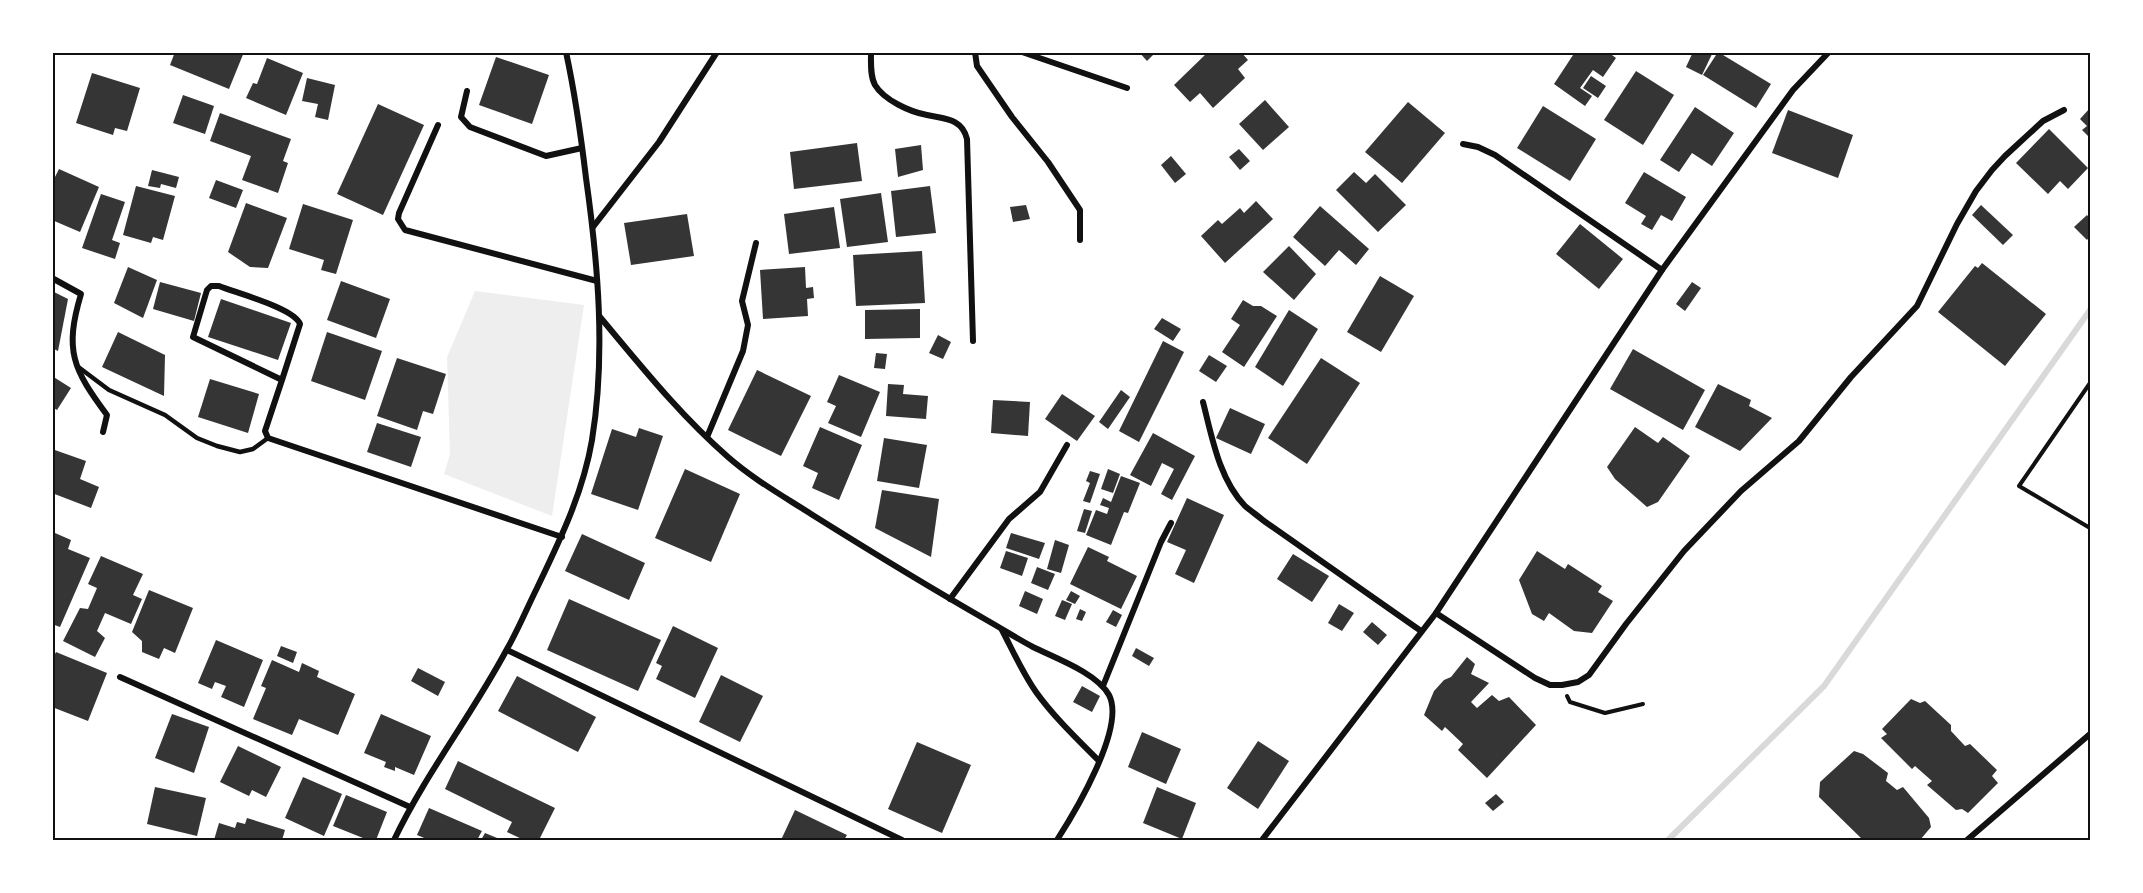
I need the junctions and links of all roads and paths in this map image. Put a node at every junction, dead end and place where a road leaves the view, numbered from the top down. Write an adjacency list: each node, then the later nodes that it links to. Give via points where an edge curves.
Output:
1 (566, 52): 12 (street)
2 (717, 52): 13 (street, via 659,142)
3 (871, 52): 20 (street, via 874,84 882,93 914,112 952,120 965,131)
4 (975, 52): 14 (street, via 977,66 1080,210)
5 (1022, 52): 7 (street)
6 (1829, 52): 16 (street, via 1792,90)
7 (1127, 88)
8 (467, 91): 12 (street, via 461,117 470,127 546,156)
9 (2064, 110): 38 (street, via 2043,121 2005,156 1976,191 1917,306 1799,441 1741,491 1684,551 1589,675)
10 (438, 125): 18 (street, via 399,213 405,231)
11 (1463, 144): 16 (street, via 1495,155)
12 (582, 148): 13 (street)
13 (593, 227): 18 (street)
14 (1080, 240)
15 (756, 243): 26 (street, via 742,301 748,326 743,351)
16 (1662, 270): 33 (street)
17 (52, 278): 21 (street, via 81,294 74,317)
18 (597, 281): 19 (street)
19 (600, 317): 26 (street, via 668,399); 31 (street, via 592,440)
20 (973, 341)
21 (75, 364): 25 (street, via 107,415); 27 (lane, via 109,390 217,446 240,452 253,449)
22 (282, 380): 22 (street, via 300,324 298,319 211,286 193,337); 27 (street, via 265,431)
23 (2091, 383): 30 (path, via 2019,486)
24 (1203, 402): 35 (street, via 1225,474 1245,506)
25 (103, 432)
26 (706, 437): 32 (street, via 760,481)
27 (268, 438): 31 (street)
28 (1067, 445): 32 (street, via 1040,492 1009,519)
29 (1172, 523): 39 (street)
30 (2091, 528)
31 (562, 537): 36 (street)
32 (950, 599): 34 (street)
33 (1436, 613): 35 (street); 38 (street, via 1535,678 1550,685)
34 (1002, 629): 39 (street); 42 (street, via 1042,700)
35 (1421, 631): 47 (street)
36 (507, 650): 43 (street); 45 (street)
37 (120, 677): 43 (street)
38 (1562, 685): 40 (path, via 1570,702 1605,713)
39 (1103, 686): 42 (street, via 1113,708)
40 (1643, 704)
41 (2091, 734): 48 (street)
42 (1099, 761): 46 (street)
43 (410, 807): 44 (street)
44 (394, 840)
45 (902, 840)
46 (1057, 840)
47 (1262, 840)
48 (1967, 840)

